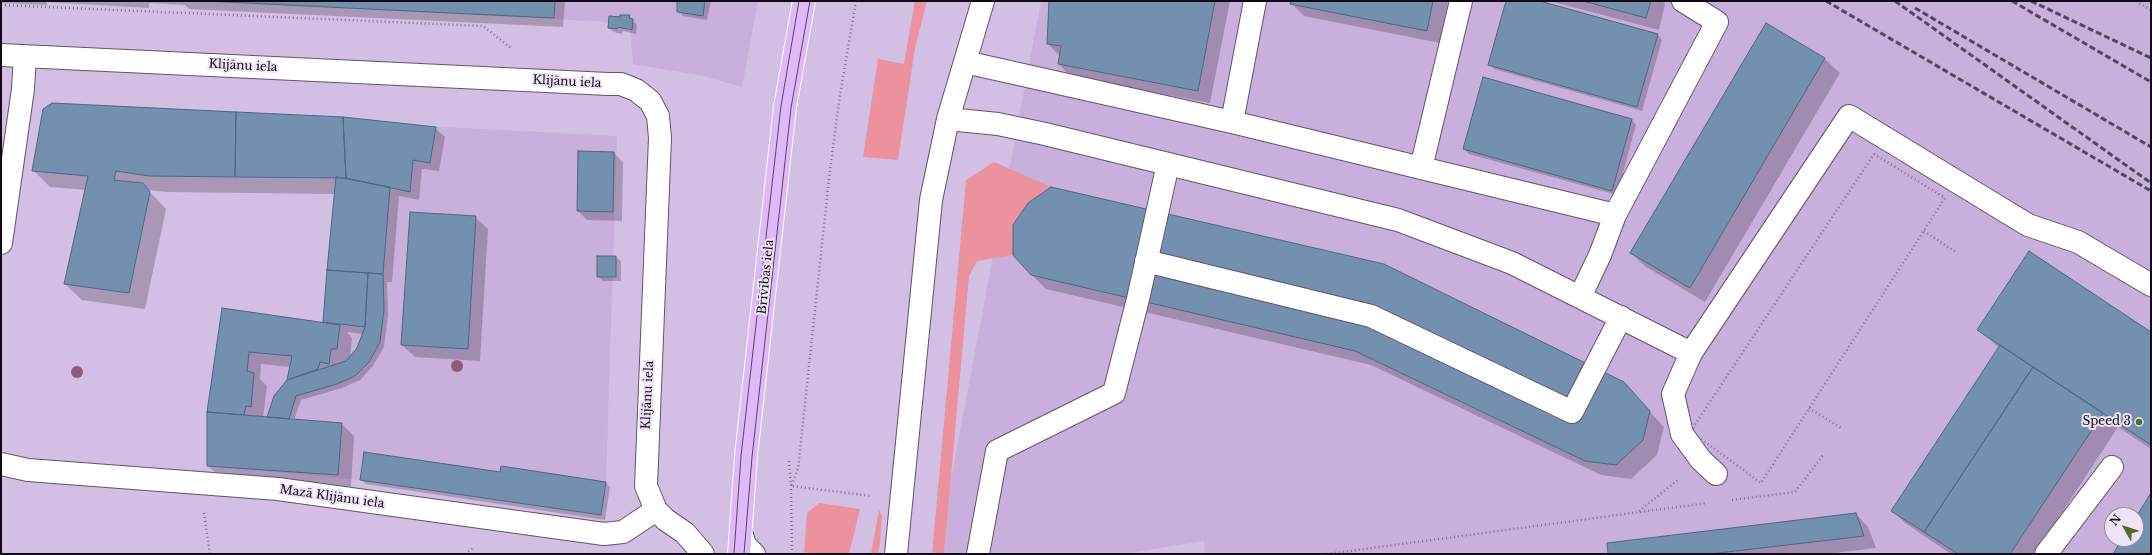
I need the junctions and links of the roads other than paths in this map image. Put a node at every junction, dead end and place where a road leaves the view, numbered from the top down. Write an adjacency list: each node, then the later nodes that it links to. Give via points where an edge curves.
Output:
1 (804, 1): 24 (highway, Brīvības iela, via 785,107 746,456)
2 (983, 1): 8 (street)
3 (1255, 1): 10 (street)
4 (1461, 1): 12 (street)
5 (1683, 1): 13 (street, via 1717,22)
6 (1, 55): 7 (street, Klijānu iela)
7 (25, 56): 14 (street, via 23,89); 23 (street, Klijānu iela, via 622,84 636,90 650,101 658,116 660,138 646,451 646,486)
8 (965, 62): 9 (street); 10 (street)
9 (948, 120): 11 (street, via 998,124); 28 (street, via 930,200)
10 (1232, 122): 12 (street)
11 (1168, 164): 15 (street); 17 (street, via 1398,220 1512,262)
12 (1421, 168): 13 (street)
13 (1615, 215): 17 (street)
14 (1, 243)
15 (1146, 261): 18 (street, via 1371,316 1572,412); 29 (street, via 1114,393 997,451)
16 (2151, 285): 19 (street, via 2078,242 2028,225 1849,116)
17 (1580, 297): 18 (street)
18 (1621, 317): 19 (street)
19 (1691, 353): 21 (street, via 1673,394 1682,434)
20 (1, 464): 23 (street, Mazā Klijānu iela, via 28,470 278,489 604,534 623,532)
21 (1708, 467)
22 (2112, 467): 30 (street)
23 (656, 510): 25 (street, Klijānu iela, via 684,532)
24 (741, 532): 26 (highway, Brīvības iela); 27 (street, via 745,545)
25 (703, 554)
26 (739, 554)
27 (754, 554)
28 (896, 554)
29 (978, 554)
30 (2046, 554)

